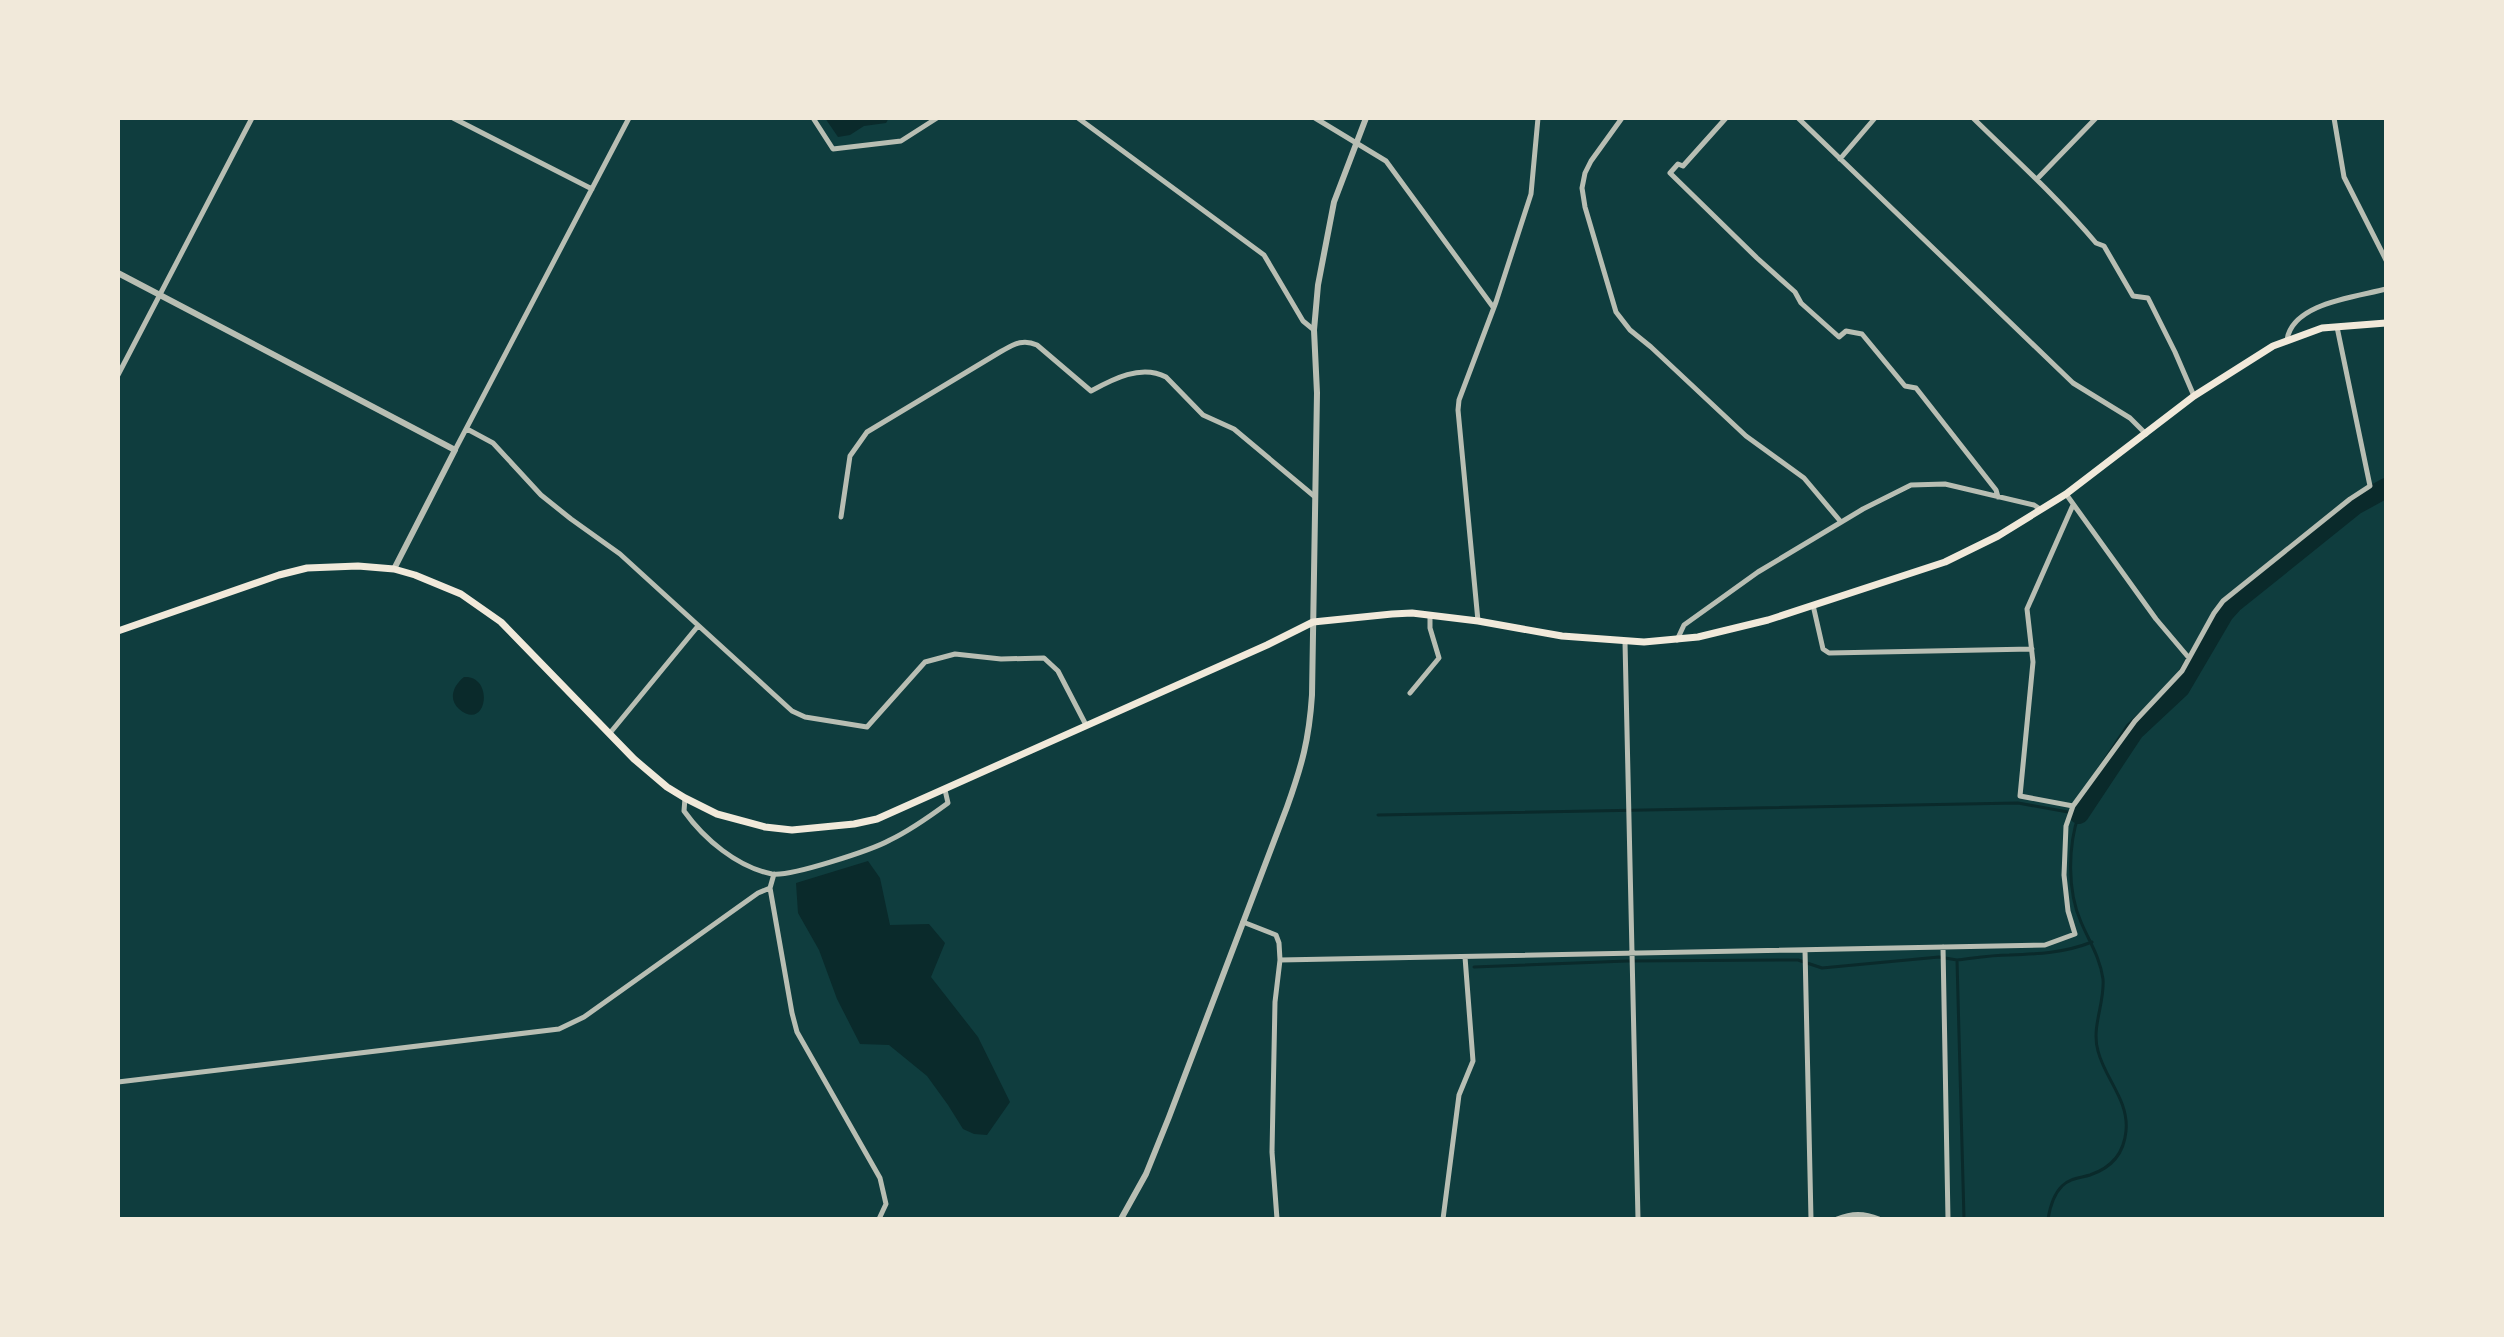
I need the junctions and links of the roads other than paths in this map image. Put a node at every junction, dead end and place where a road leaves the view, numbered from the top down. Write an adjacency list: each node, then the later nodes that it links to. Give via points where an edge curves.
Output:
1 (252, 118): 24 (street)
2 (453, 118): 20 (street)
3 (629, 118): 20 (street)
4 (813, 118): 5 (street, via 833,149 901,141)
5 (937, 118)
6 (1078, 118): 28 (street, via 1264,255 1303,321)
7 (1315, 118): 17 (street)
8 (1366, 118): 17 (street)
9 (1538, 118): 25 (street, via 1531,194)
10 (1622, 118): 41 (street, via 1591,161 1582,188 1616,312 1746,436 1804,478)
11 (1726, 118): 37 (street, via 1683,166 1678,164 1670,173 1839,337 1846,331 1862,334 1905,386 1916,388)
12 (1798, 118): 18 (street)
13 (1875, 118): 18 (street)
14 (1973, 118): 19 (street)
15 (2096, 118): 19 (street)
16 (2334, 118): 21 (street, via 2344,177)
17 (1355, 144): 25 (street, via 1386,161); 28 (street, via 1334,202)
18 (1840, 159): 33 (street, via 2073,383)
19 (2037, 179): 31 (street, via 2104,246 2133,296 2148,298)
20 (592, 189): 32 (street)
21 (2386, 260)
22 (118, 273): 24 (street)
23 (2386, 289): 29 (street, via 2324,304 2300,317 2289,328)
24 (160, 295): 30 (street); 34 (street)
25 (1493, 307): 45 (street, via 1458,410)
26 (2386, 323): 27 (main road)
27 (2337, 326): 29 (main road); 52 (street, via 2370,486 2223,601)
28 (1314, 330): 36 (street)
29 (2287, 340): 31 (main road)
30 (118, 375)
31 (2194, 396): 33 (main road)
32 (467, 429): 34 (street); 47 (street, via 493,443 541,495 620,554)
33 (2146, 434): 35 (main road)
34 (455, 450): 42 (street)
35 (2066, 494): 38 (street); 39 (main road)
36 (1314, 496): 40 (street, via 1234,429 1203,415 1159,373 1126,375 1091,391 1027,341 867,432 850,456); 46 (street)
37 (1998, 497): 39 (street); 41 (street, via 1921,483)
38 (2073, 505): 51 (street, via 2027,609); 52 (street)
39 (2041, 510): 43 (main road, via 1945,562)
40 (841, 517)
41 (1841, 522): 49 (street, via 1684,625)
42 (394, 569): 48 (main road, via 307,568); 55 (main road, via 440,584 483,608)
43 (1813, 605): 49 (main road); 51 (street, via 1823,649 1829,653)
44 (1430, 615): 45 (main road); 46 (main road); 53 (street, via 1439,658)
45 (1478, 621): 50 (main road)
46 (1313, 622): 54 (main road); 61 (street, via 1312,708 1304,761)
47 (698, 626): 54 (street, via 805,717 867,727 925,662 955,654 1044,658 1058,671); 55 (street)
48 (118, 631)
49 (1677, 640): 50 (main road)
50 (1625, 642): 64 (street)
51 (2032, 649): 58 (street, via 2020,796)
52 (2189, 658): 58 (street, via 2174,682 2120,739)
53 (1410, 693)
54 (1086, 726): 56 (main road)
55 (610, 733): 57 (main road, via 650,773)
56 (945, 790): 57 (main road, via 877,819 792,830 740,822); 59 (street, via 948,803 888,842)
57 (685, 798): 59 (street, via 684,811 696,829 741,864)
58 (2073, 806): 62 (street, via 2066,826 2064,875 2075,934 2045,945)
59 (774, 874): 60 (street)
60 (770, 888): 67 (street, via 559,1029); 68 (street, via 797,1032 880,1178 886,1204)
61 (1243, 922): 66 (street, via 1276,935); 69 (street, via 1146,1174)
62 (1943, 947): 63 (street); 76 (street)
63 (1805, 950): 64 (street); 73 (street)
64 (1633, 953): 65 (street); 72 (street)
65 (1465, 957): 66 (street); 71 (street, via 1473,1061 1459,1095)
66 (1280, 960): 70 (street, via 1272,1152)
67 (118, 1082)
68 (879, 1219)
69 (1121, 1219)
70 (1277, 1219)
71 (1443, 1219)
72 (1638, 1219)
73 (1811, 1219)
74 (1837, 1219): 75 (street, via 1866,1214)
75 (1879, 1219)
76 (1948, 1219)

